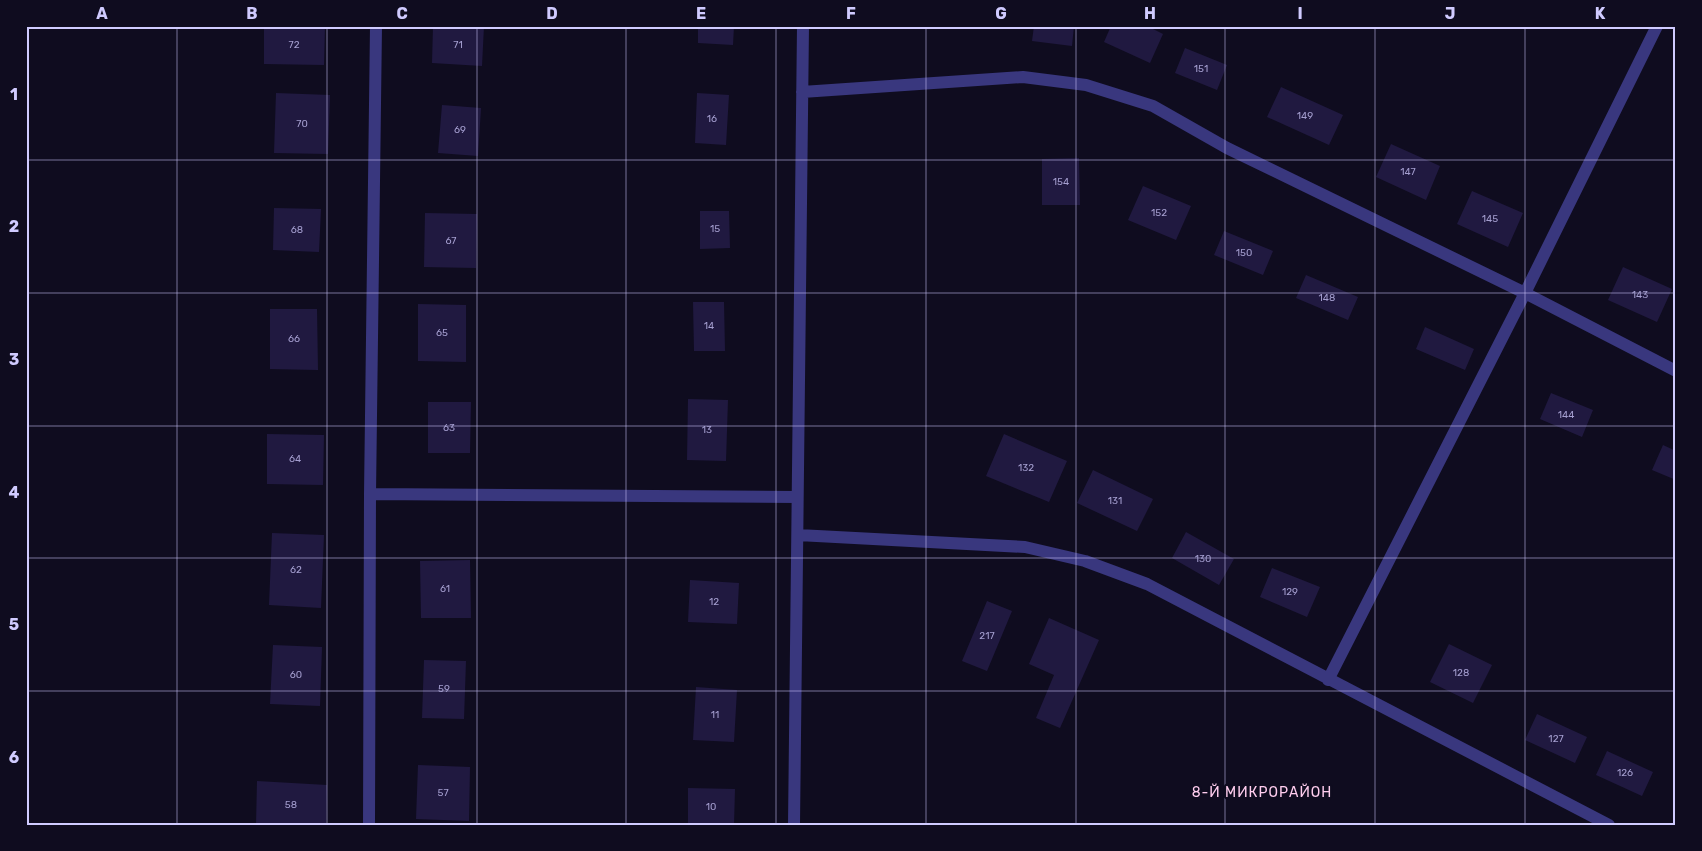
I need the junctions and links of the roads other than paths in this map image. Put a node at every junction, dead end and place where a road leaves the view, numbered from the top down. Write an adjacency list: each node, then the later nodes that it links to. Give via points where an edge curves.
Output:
1 (376, 26): 7 (street)
2 (803, 26): 4 (street)
3 (1657, 26): 5 (street)
4 (802, 92): 5 (street, via 1022,77 1086,85 1153,106 1227,148); 8 (street)
5 (1525, 293): 6 (street); 10 (street)
6 (1676, 371)
7 (370, 494): 8 (street); 11 (street)
8 (798, 496): 9 (street)
9 (798, 535): 10 (street, via 1025,547 1086,561 1147,584); 12 (street)
10 (1328, 680): 13 (street)
11 (369, 825)
12 (794, 825)
13 (1609, 825)

